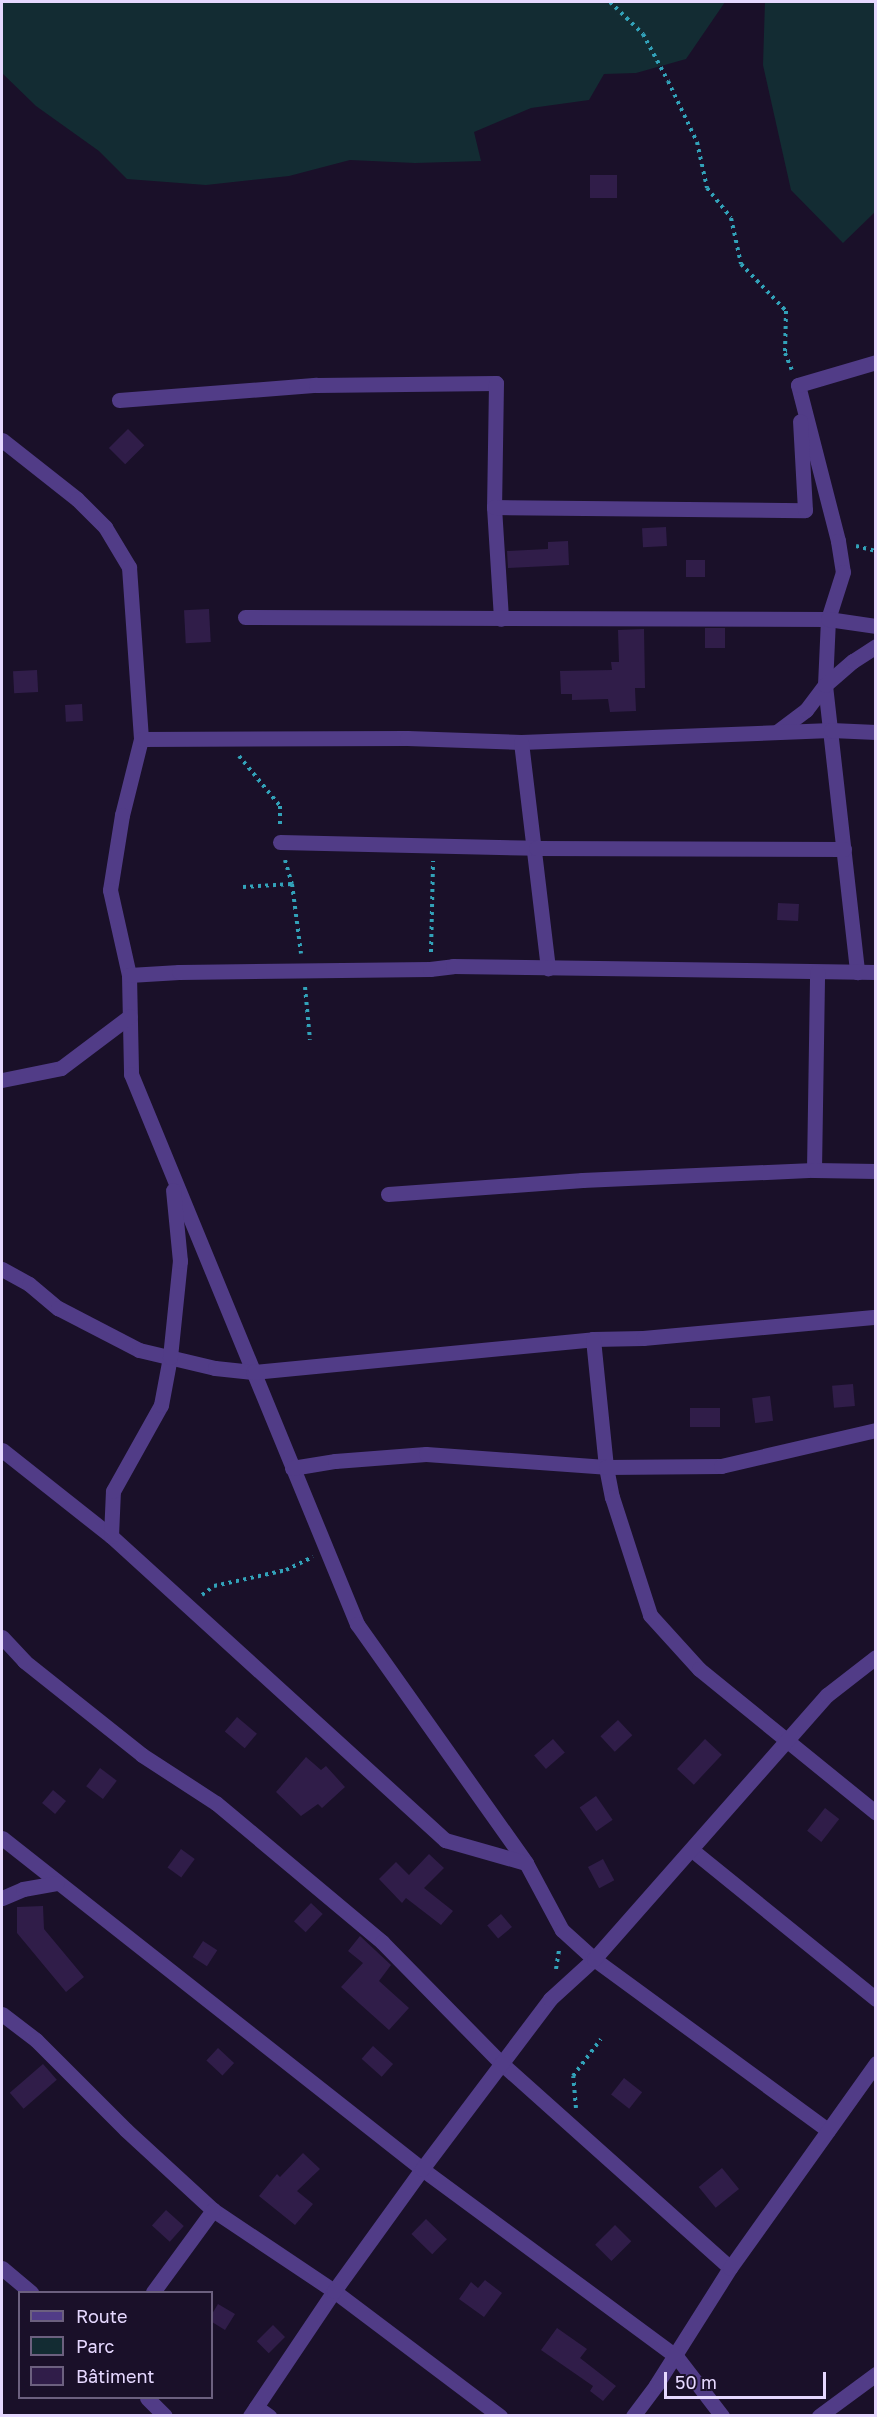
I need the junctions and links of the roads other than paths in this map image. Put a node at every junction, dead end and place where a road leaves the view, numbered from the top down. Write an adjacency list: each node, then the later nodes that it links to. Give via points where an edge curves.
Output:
1 (876, 362): 2 (street)
2 (798, 386): 5 (street, via 805,510); 8 (street, via 843,572)
3 (119, 400): 5 (street, via 316,386 496,383)
4 (2, 440): 15 (street, via 77,499 105,527 129,567)
5 (494, 507): 7 (street)
6 (245, 617): 7 (street)
7 (501, 619): 8 (street)
8 (828, 619): 9 (street); 11 (street)
9 (876, 626)
10 (876, 646): 11 (street)
11 (825, 685): 12 (street); 13 (street, via 806,710)
12 (831, 730): 13 (street); 14 (street); 19 (street)
13 (778, 731): 16 (street)
14 (876, 732)
15 (141, 739): 16 (street, via 407,738); 24 (street, via 122,814 110,890)
16 (521, 742): 18 (street)
17 (280, 842): 18 (street)
18 (536, 848): 19 (street); 20 (street)
19 (844, 849): 22 (street)
20 (548, 968): 21 (street); 24 (street, via 453,966)
21 (817, 972): 22 (street); 27 (street)
22 (857, 972): 23 (street)
23 (876, 972)
24 (129, 975): 25 (street)
25 (130, 1016): 26 (street, via 61,1068); 29 (street, via 131,1074)
26 (2, 1080)
27 (814, 1170): 28 (street); 30 (street, via 582,1180)
28 (876, 1171)
29 (171, 1172): 34 (street, via 180,1261); 35 (street)
30 (388, 1194)
31 (2, 1269): 34 (street, via 68,1313 139,1350)
32 (876, 1317): 33 (street)
33 (593, 1339): 35 (street); 38 (street)
34 (171, 1357): 35 (street); 40 (street, via 161,1405 113,1491)
35 (253, 1372): 39 (street)
36 (876, 1430): 38 (street, via 721,1466)
37 (2, 1450): 40 (street)
38 (606, 1467): 39 (street, via 426,1454); 43 (street, via 650,1615 699,1669)
39 (292, 1468): 47 (street, via 357,1624)
40 (111, 1536): 47 (street, via 446,1840)
41 (2, 1637): 53 (street, via 24,1661 142,1755 216,1803 382,1942)
42 (876, 1657): 43 (street, via 826,1695)
43 (788, 1740): 44 (street); 46 (street)
44 (876, 1813)
45 (2, 1838): 48 (street)
46 (692, 1850): 50 (street); 51 (street)
47 (526, 1863): 50 (street, via 562,1930)
48 (56, 1884): 49 (street, via 23,1889); 56 (street)
49 (2, 1898)
50 (594, 1959): 53 (street, via 550,2000); 55 (street)
51 (876, 1999)
52 (2, 2014): 57 (street, via 44,2048)
53 (501, 2063): 56 (street); 59 (street)
54 (876, 2063): 55 (street)
55 (828, 2130): 59 (street)
56 (422, 2169): 62 (street); 63 (street)
57 (213, 2210): 61 (street); 62 (street)
58 (2, 2268): 60 (street)
59 (730, 2268): 63 (street)
60 (29, 2291)
61 (154, 2291)
62 (334, 2291): 66 (street); 69 (street)
63 (676, 2356): 70 (street); 71 (street)
64 (876, 2374): 72 (street)
65 (149, 2399): 67 (street)
66 (253, 2411): 68 (street)
67 (165, 2415)
68 (269, 2415)
69 (500, 2415)
70 (633, 2415)
71 (722, 2415)
72 (819, 2415)

